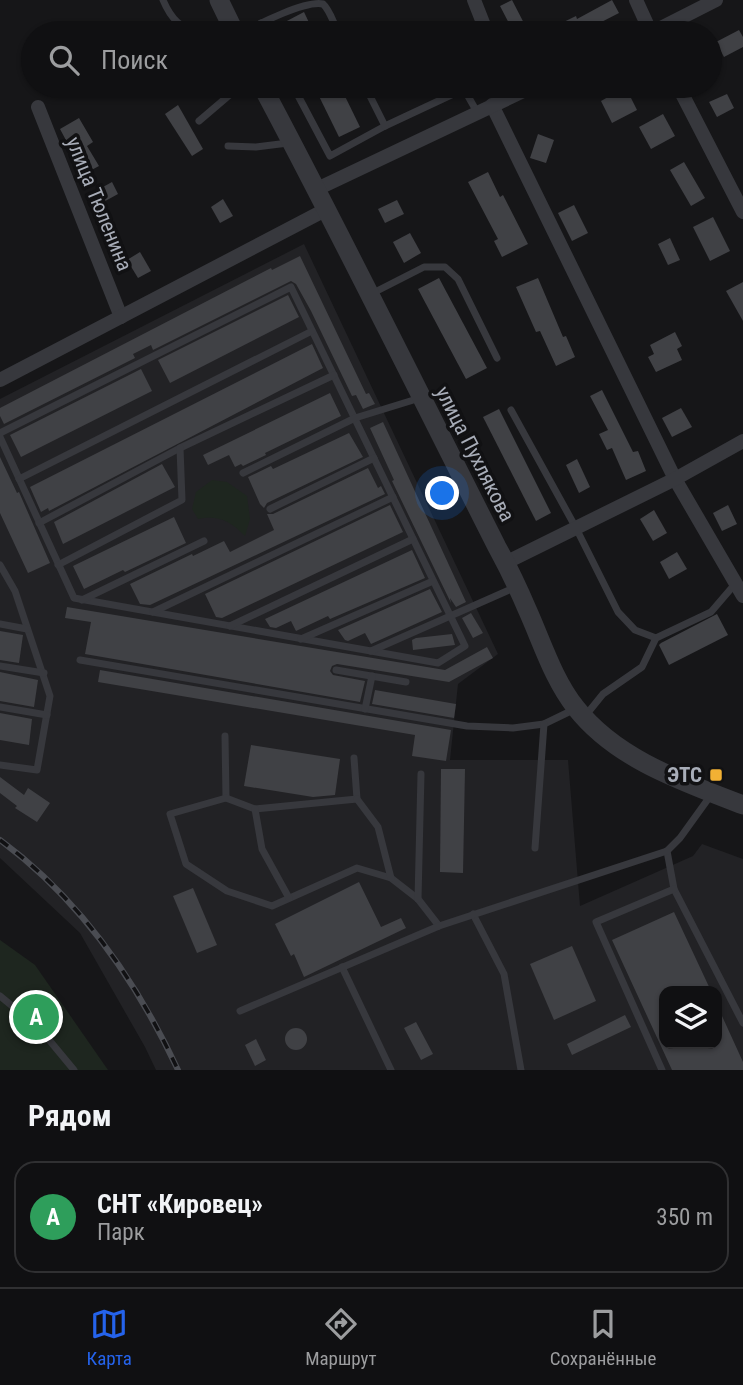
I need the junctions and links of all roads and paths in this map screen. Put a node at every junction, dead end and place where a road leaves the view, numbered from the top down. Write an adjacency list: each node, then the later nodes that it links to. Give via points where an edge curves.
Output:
1 (163, 0): 6 (lane)
2 (219, 0): 7 (street)
3 (474, 0): 10 (street)
4 (636, 0): 11 (street)
5 (716, 0): 12 (street)
6 (174, 21)
7 (229, 21)
8 (265, 21): 9 (lane, via 303,0 316,0 325,5)
9 (333, 21)
10 (482, 21)
11 (646, 21)
12 (675, 21)
13 (226, 98): 24 (lane)
14 (268, 98): 26 (street, улица Пухлякова)
15 (299, 98): 25 (lane, via 330,156)
16 (371, 98): 25 (lane)
17 (445, 98): 25 (lane)
18 (469, 98): 23 (lane)
19 (500, 98): 21 (street)
20 (684, 98): 30 (street)
21 (492, 105): 23 (street); 46 (street)
22 (38, 107): 32 (street, улица Тюленина)
23 (477, 112): 28 (street)
24 (199, 121)
25 (385, 126)
26 (292, 143): 27 (lane); 28 (street, улица Пухлякова)
27 (228, 146)
28 (317, 188): 29 (street, улица Пухлякова)
29 (327, 209): 31 (street, улица Пухлякова); 32 (street)
30 (743, 212)
31 (370, 294): 34 (lane, via 424,267 445,267 458,279); 37 (street, улица Пухлякова)
32 (121, 317): 36 (street)
33 (312, 331): 35 (lane); 40 (lane, via 291,287); 45 (lane)
34 (497, 358)
35 (334, 375): 39 (lane); 42 (lane)
36 (0, 380)
37 (421, 398): 39 (lane); 53 (street, улица Пухлякова)
38 (511, 410): 50 (lane)
39 (355, 418): 43 (lane); 44 (lane)
40 (0, 435): 45 (lane)
41 (743, 441): 46 (street)
42 (180, 448): 49 (lane); 54 (lane, via 183,500)
43 (374, 458): 47 (lane); 48 (lane)
44 (243, 473)
45 (19, 479): 49 (lane)
46 (675, 479): 50 (street); 58 (street)
47 (393, 497): 51 (lane); 60 (lane)
48 (270, 509)
49 (39, 523): 54 (lane)
50 (576, 528): 53 (street); 65 (lane, via 618,612 635,630)
51 (413, 539): 56 (lane); 63 (lane)
52 (204, 541): 59 (lane)
53 (505, 563): 57 (street, улица Пухлякова)
54 (58, 565): 59 (lane, via 74,598)
55 (1, 567): 64 (lane, via 15,591)
56 (433, 581): 61 (lane); 66 (lane)
57 (517, 587): 61 (lane); 76 (street, улица Пухлякова, via 551,666)
58 (739, 590): 65 (lane, via 711,612)
59 (82, 600): 60 (lane)
60 (152, 612): 63 (lane)
61 (450, 616): 67 (lane); 67 (lane, via 465,646 438,663)
62 (0, 624): 64 (lane)
63 (230, 626): 66 (lane)
64 (27, 629): 71 (lane)
65 (656, 638): 76 (lane, via 642,667)
66 (301, 639): 67 (lane)
67 (370, 651)
68 (80, 660): 75 (lane)
69 (0, 666): 71 (lane)
70 (336, 670): 72 (lane)
71 (44, 673): 77 (lane, via 50,696)
72 (372, 676): 73 (lane); 75 (lane)
73 (406, 682)
74 (0, 707): 77 (lane)
75 (365, 709): 78 (lane, via 467,726)
76 (581, 713): 78 (lane); 83 (street, улица Пухлякова, via 636,758)
77 (47, 715): 81 (lane, via 37,770)
78 (544, 724): 88 (lane)
79 (225, 736): 84 (lane)
80 (354, 758): 85 (lane)
81 (0, 765)
82 (421, 774): 93 (lane)
83 (712, 793): 86 (street, улица Пухлякова); 89 (lane)
84 (226, 798): 87 (lane); 92 (lane, via 170,814 186,864 227,891 272,906)
85 (357, 799): 87 (lane); 90 (lane, via 378,827)
86 (743, 805)
87 (255, 809): 92 (lane, via 262,849)
88 (536, 848)
89 (667, 850): 91 (lane); 94 (lane)
90 (391, 878): 92 (lane, via 358,867); 93 (lane)
91 (674, 889): 99 (lane); 103 (lane, via 596,922)
92 (289, 898)
93 (418, 900): 95 (lane)
94 (473, 914): 95 (lane); 102 (lane, via 504,974)
95 (439, 926): 96 (lane)
96 (342, 967): 98 (lane); 101 (lane)
97 (0, 996): 100 (lane, via 40,1029)
98 (240, 1011)
99 (743, 1023)
100 (74, 1070)
101 (391, 1070)
102 (521, 1070)
103 (662, 1070)

